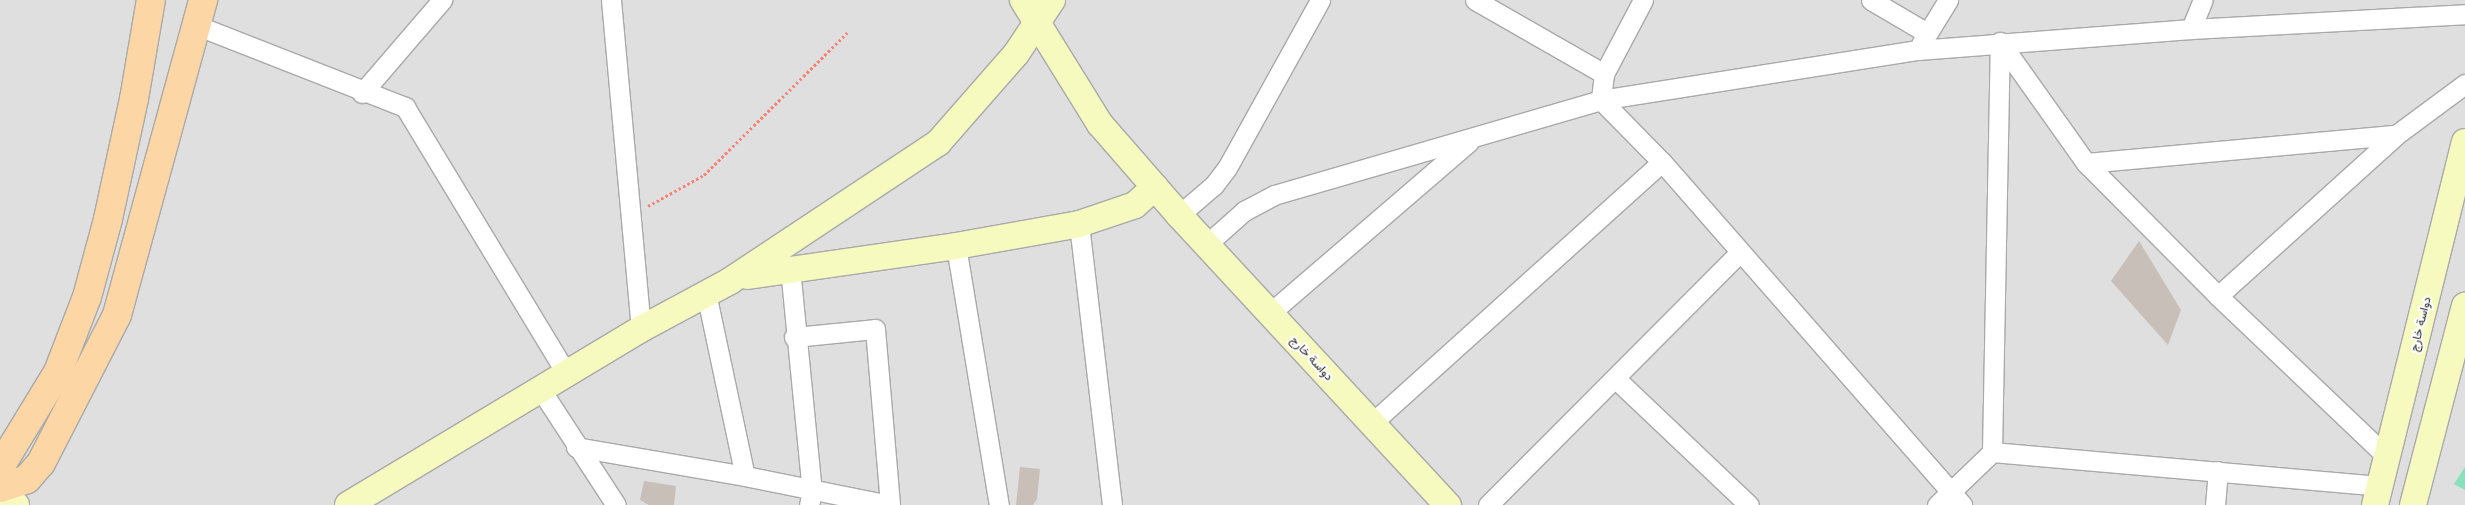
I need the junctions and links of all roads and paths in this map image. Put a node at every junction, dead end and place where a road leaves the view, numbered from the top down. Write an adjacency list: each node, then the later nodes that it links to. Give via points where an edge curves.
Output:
1 (151, 0): 51 (main road, via 128,127 87,297 58,372)
2 (442, 0): 22 (street)
3 (611, 0): 31 (street)
4 (1023, 0): 14 (street, دواسة خارج)
5 (1052, 0): 14 (street)
6 (1320, 0): 30 (street, via 1227,168 1214,185)
7 (1475, 0): 20 (street)
8 (1643, 0): 20 (street)
9 (1871, 0): 16 (street)
10 (1948, 0): 16 (street)
11 (2203, 0): 15 (street)
12 (200, 12): 22 (street); 54 (main road, via 117,315 41,463 27,479)
13 (2465, 14): 15 (street)
14 (1038, 22): 29 (street, دواسة خارج, via 1100,124); 37 (street, via 1016,54 938,143)
15 (2191, 28): 18 (street)
16 (1927, 32): 19 (street)
17 (847, 33): 31 (path, via 704,175 672,195)
18 (2000, 42): 19 (street); 28 (street); 49 (street)
19 (1918, 50): 23 (street)
20 (1604, 74): 23 (street)
21 (2465, 84): 24 (street)
22 (362, 93): 44 (street, via 405,107)
23 (1601, 100): 25 (street); 27 (street)
24 (2396, 135): 28 (street); 39 (street)
25 (1473, 138): 33 (street, via 1274,195 1244,211); 41 (street)
26 (2465, 142): 50 (street, دواسة خارج)
27 (1662, 162): 35 (street); 47 (street)
28 (2086, 163): 39 (street)
29 (1155, 187): 30 (street, دواسة خارج); 32 (street, via 1135,205)
30 (1178, 213): 33 (street, دواسة خارج)
31 (631, 214): 42 (street)
32 (1079, 224): 34 (street); 65 (street)
33 (1207, 244): 41 (street, دواسة خارج)
34 (956, 246): 36 (street); 64 (street)
35 (1740, 252): 45 (street); 58 (street)
36 (790, 268): 37 (street); 43 (street)
37 (730, 281): 38 (street)
38 (706, 293): 42 (street); 53 (street)
39 (2218, 296): 50 (street)
40 (2465, 306): 59 (street)
41 (1270, 313): 47 (street, دواسة خارج)
42 (641, 329): 44 (street)
43 (794, 337): 57 (street); 63 (street, via 875,329)
44 (567, 374): 46 (street)
45 (1616, 379): 67 (street); 68 (street)
46 (541, 390): 48 (street); 61 (street)
47 (1372, 423): 66 (street, دواسة خارج)
48 (576, 447): 53 (street); 62 (street)
49 (1992, 452): 52 (street); 58 (street)
50 (2387, 457): 56 (street, دواسة خارج)
51 (0, 467)
52 (2218, 472): 56 (street); 69 (street)
53 (745, 476): 57 (street)
54 (0, 488)
55 (0, 495): 60 (street)
56 (2377, 495)
57 (811, 498): 63 (street)
58 (1950, 501)
59 (2416, 503)
60 (16, 505)
61 (348, 505)
62 (616, 505)
63 (890, 505)
64 (999, 505)
65 (1112, 505)
66 (1448, 505)
67 (1488, 505)
68 (1750, 505)
69 (2215, 505)

